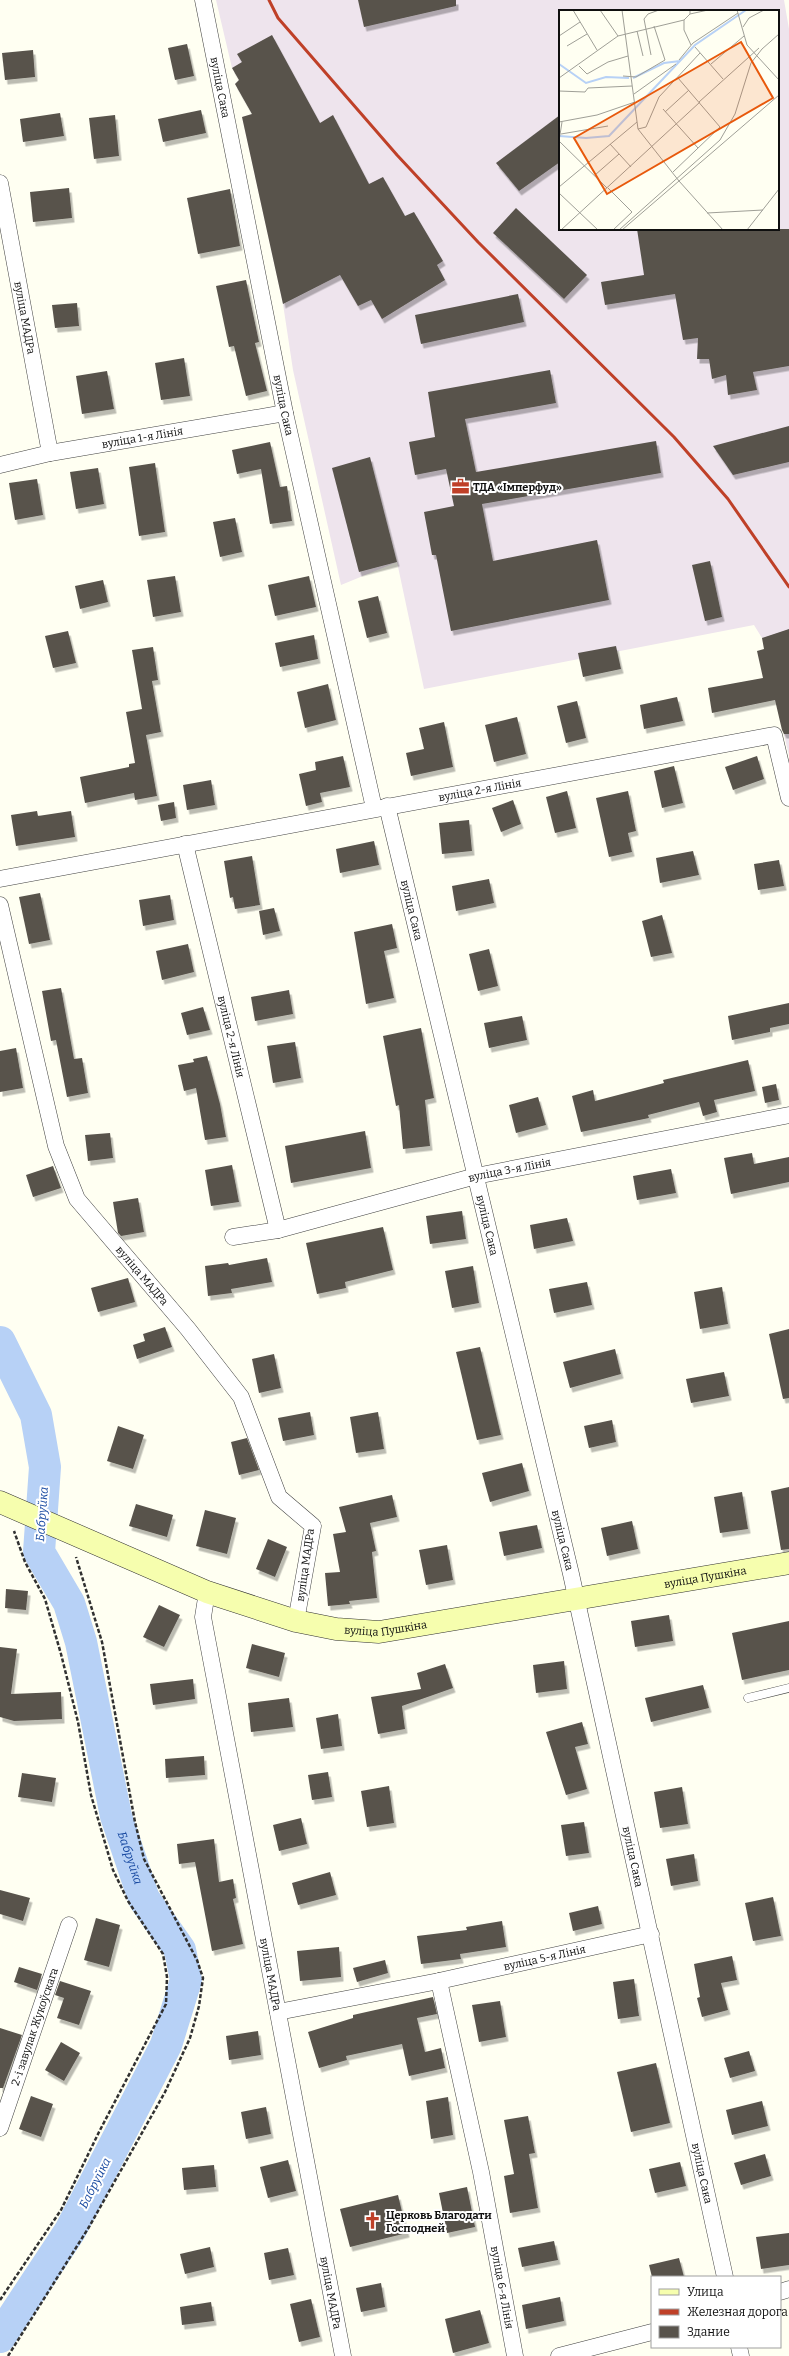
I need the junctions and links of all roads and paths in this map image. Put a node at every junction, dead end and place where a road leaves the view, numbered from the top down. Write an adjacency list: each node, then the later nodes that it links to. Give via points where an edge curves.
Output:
1 (203, 0): 3 (street, вуліца Сака)
2 (0, 183): 4 (street, вуліца МАДРа)
3 (286, 413): 4 (street, вуліца 1-я Лінія); 7 (street, вуліца Сака)
4 (50, 453): 5 (street, вуліца 1-я Лінія)
5 (0, 464)
6 (789, 798): 7 (street, вуліца 2-я Лінія, via 774,735)
7 (381, 807): 8 (street, вуліца 2-я Лінія); 12 (street, вуліца Сака)
8 (185, 844): 9 (street, вуліца 2-я Лінія); 13 (street, вуліца 2-я Лінія)
9 (0, 879)
10 (0, 905): 20 (street, вуліца МАДРа, via 56,1146 76,1199 188,1329 241,1397 279,1497 313,1526)
11 (789, 1115): 12 (street, вуліца 3-я Лінія)
12 (476, 1176): 13 (street, вуліца 3-я Лінія); 19 (street, вуліца Сака)
13 (278, 1230): 14 (street, вуліца 3-я Лінія)
14 (233, 1237)
15 (10, 1513): 16 (main road, вуліца Пушкіна); 29 (path, via 25,1562 45,1599 55,1633 78,1722 91,1795 113,1870 128,1902 163,1954 167,1977 166,2004 61,2210)
16 (78, 1548): 18 (main road, вуліца Пушкіна); 31 (path, via 102,1642 144,1859 196,1960 202,1978 199,2006 190,2038 165,2092 89,2227)
17 (789, 1563): 19 (main road, вуліца Пушкіна)
18 (207, 1592): 20 (main road, вуліца Пушкіна); 26 (street, вуліца МАДРа, via 203,1617)
19 (576, 1598): 20 (main road, вуліца Пушкіна, via 379,1632 336,1629); 24 (street, вуліца Сака)
20 (296, 1621)
21 (789, 1688): 22 (lane)
22 (748, 1698)
23 (69, 1925): 27 (street, 2-і завулак Жукоўскага)
24 (651, 1934): 25 (street, вуліца 5-я Лінія); 28 (street, вуліца Сака)
25 (439, 1980): 26 (street, вуліца 5-я Лінія); 33 (street, вуліца 6-я Лінія, via 481,2172)
26 (278, 2012): 32 (street, вуліца МАДРа)
27 (0, 2128)
28 (724, 2276)
29 (0, 2300)
30 (651, 2332): 34 (street)
31 (8, 2356)
32 (343, 2356)
33 (515, 2356)
34 (559, 2356)

